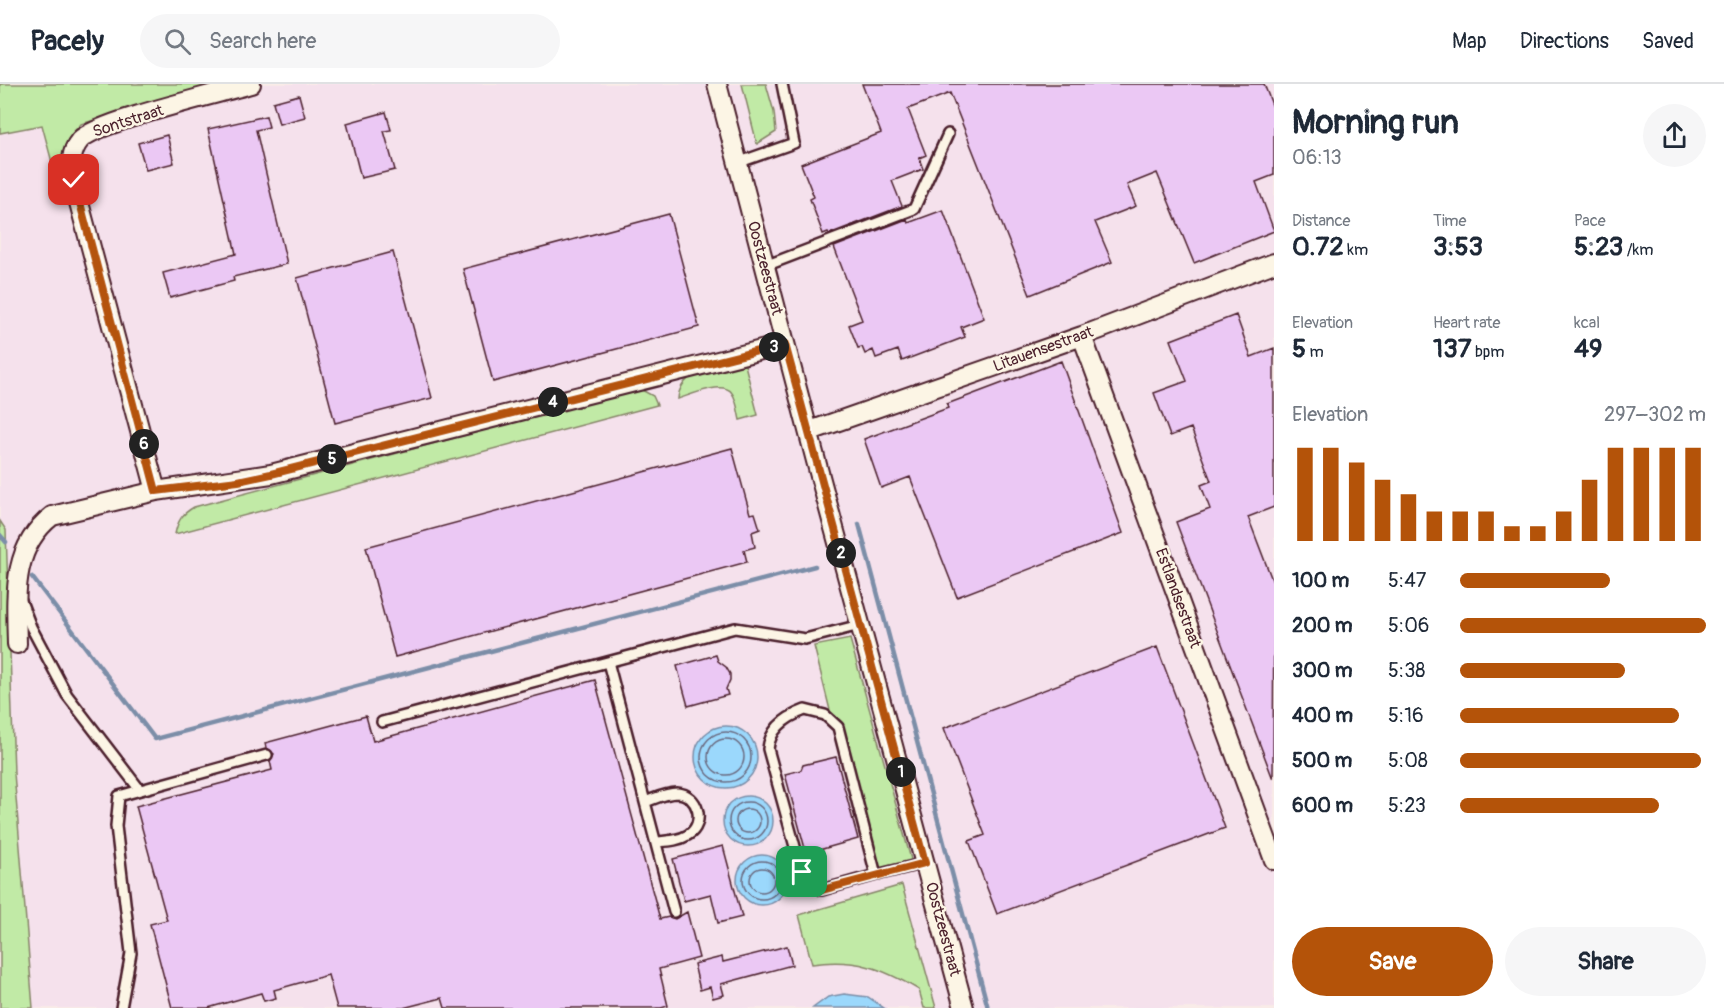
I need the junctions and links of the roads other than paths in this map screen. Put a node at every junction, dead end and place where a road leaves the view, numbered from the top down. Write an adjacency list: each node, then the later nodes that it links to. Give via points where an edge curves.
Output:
1 (251, 84): 11 (street, Sontstraat, via 112,124 88,134 74,148 74,180)
2 (717, 84): 5 (street, Oostzeestraat)
3 (782, 84): 5 (lane, via 794,143)
4 (948, 134): 7 (lane, via 914,209)
5 (737, 163): 7 (street, Oostzeestraat)
6 (1274, 263): 8 (street, Litauensestraat)
7 (765, 266): 9 (street, Oostzeestraat)
8 (1082, 336): 10 (street, Litauensestraat); 21 (street, Estlandsestraat)
9 (785, 344): 10 (street, Oostzeestraat); 11 (street, via 271,474)
10 (810, 432): 13 (street, Oostzeestraat)
11 (156, 491): 12 (street, via 52,516 40,525 22,554)
12 (15, 585): 14 (street); 18 (lane, via 31,627 67,695)
13 (860, 625): 15 (lane, via 805,639 735,628); 22 (street, Oostzeestraat)
14 (17, 644)
15 (608, 662): 16 (lane); 19 (lane)
16 (382, 722)
17 (267, 755): 18 (lane)
18 (140, 790): 25 (lane, via 119,796 116,826 131,952)
19 (645, 802): 20 (lane); 20 (lane, via 681,794 694,800 697,807 698,821 691,834 676,841)
20 (656, 842): 24 (lane)
21 (1274, 860)
22 (925, 863): 23 (lane); 26 (street, Oostzeestraat)
23 (876, 875): 23 (lane, via 838,727 818,712 796,713 776,727 768,749 802,872 822,890)
24 (674, 912)
25 (121, 1008)
26 (964, 1008)

